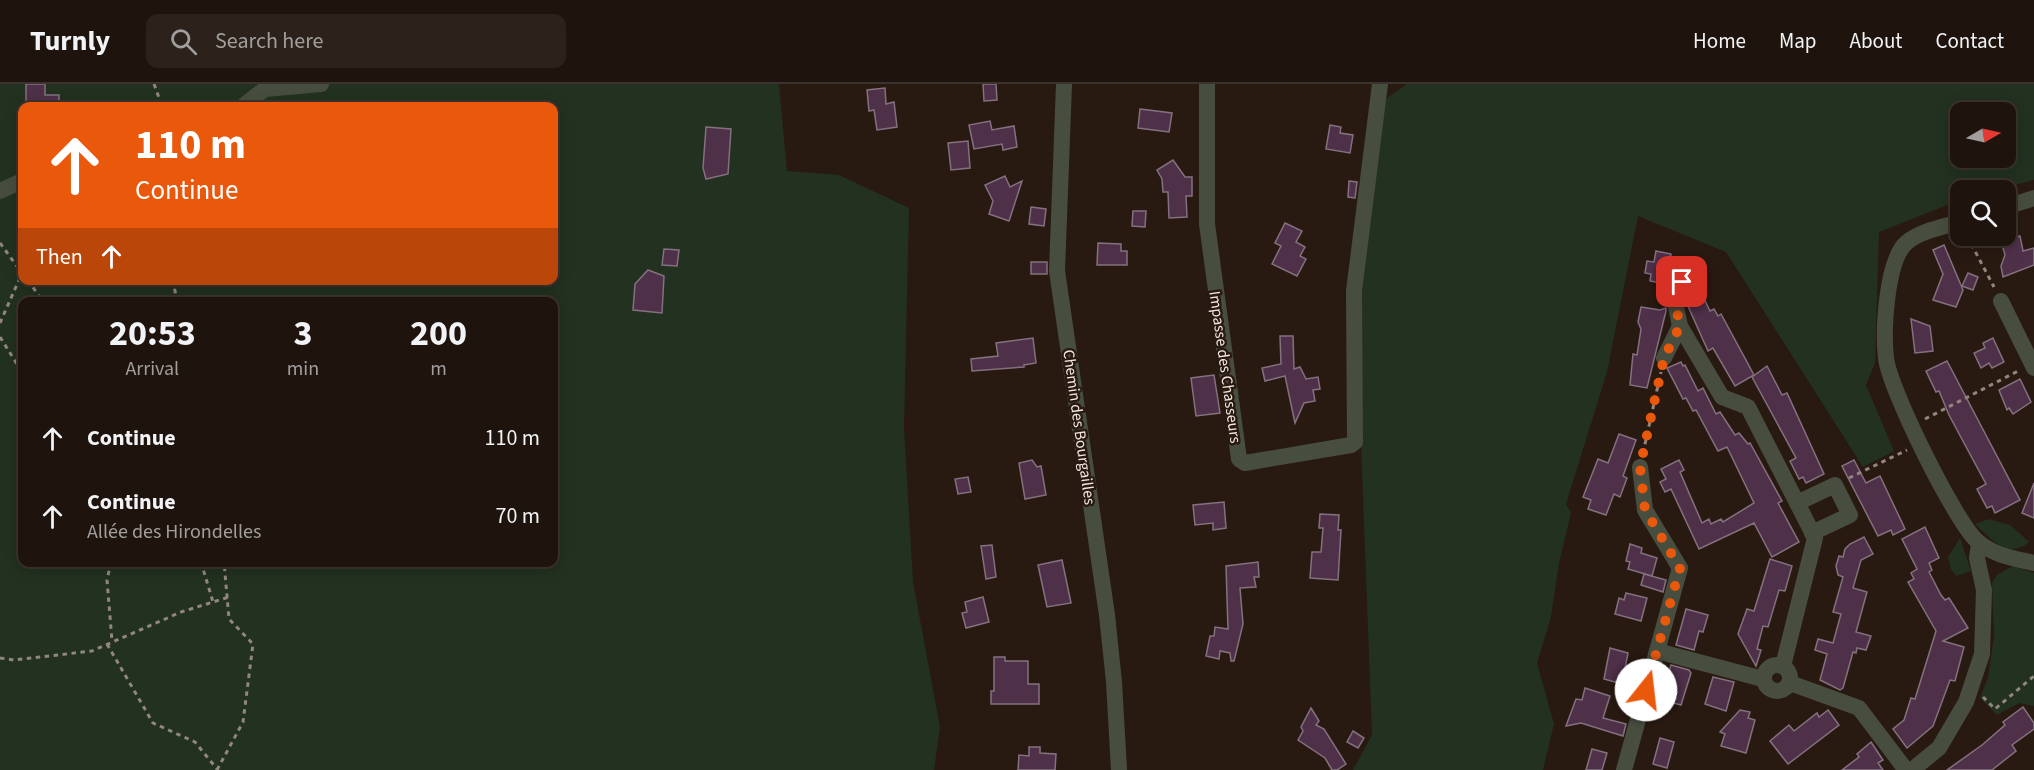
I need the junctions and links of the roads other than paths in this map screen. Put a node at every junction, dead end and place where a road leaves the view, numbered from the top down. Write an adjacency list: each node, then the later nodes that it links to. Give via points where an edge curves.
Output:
1 (321, 84): 5 (street, via 265,90)
2 (1064, 84): 27 (street, Chemin des Bourgailles, via 1057,271 1107,615)
3 (1207, 84): 4 (street, Impasse des Chasseurs, via 1207,224 1239,459 1245,463 1355,442 1353,291)
4 (1380, 84)
5 (248, 102)
6 (18, 183): 7 (street)
7 (0, 191)
8 (2034, 198): 9 (street)
9 (2016, 204)
10 (1950, 226): 19 (street, via 1913,239 1893,263 1886,357 1894,389 1963,525)
11 (1682, 282): 13 (street, via 1676,307)
12 (2001, 301): 15 (street)
13 (1680, 326): 14 (street); 17 (street, via 1722,398 1748,407)
14 (1664, 358)
15 (2034, 368)
16 (1640, 467): 23 (street, via 1645,510 1680,568)
17 (1797, 503): 18 (street); 18 (street, via 1835,485 1850,515)
18 (1812, 533): 24 (street, via 1815,538)
19 (1979, 544): 20 (street); 22 (street, via 1977,558)
20 (1995, 553): 21 (street); 22 (street)
21 (2034, 563)
22 (1984, 590): 30 (street, via 1985,637 1966,702 1939,748)
23 (1657, 651): 25 (street); 28 (street)
24 (1783, 666): 25 (street, via 1769,668); 26 (street, via 1790,674)
25 (1763, 679): 26 (street, via 1767,688 1776,692)
26 (1790, 683): 29 (street, via 1859,708)
27 (1119, 770)
28 (1624, 770)
29 (1906, 770)
30 (1912, 770)

